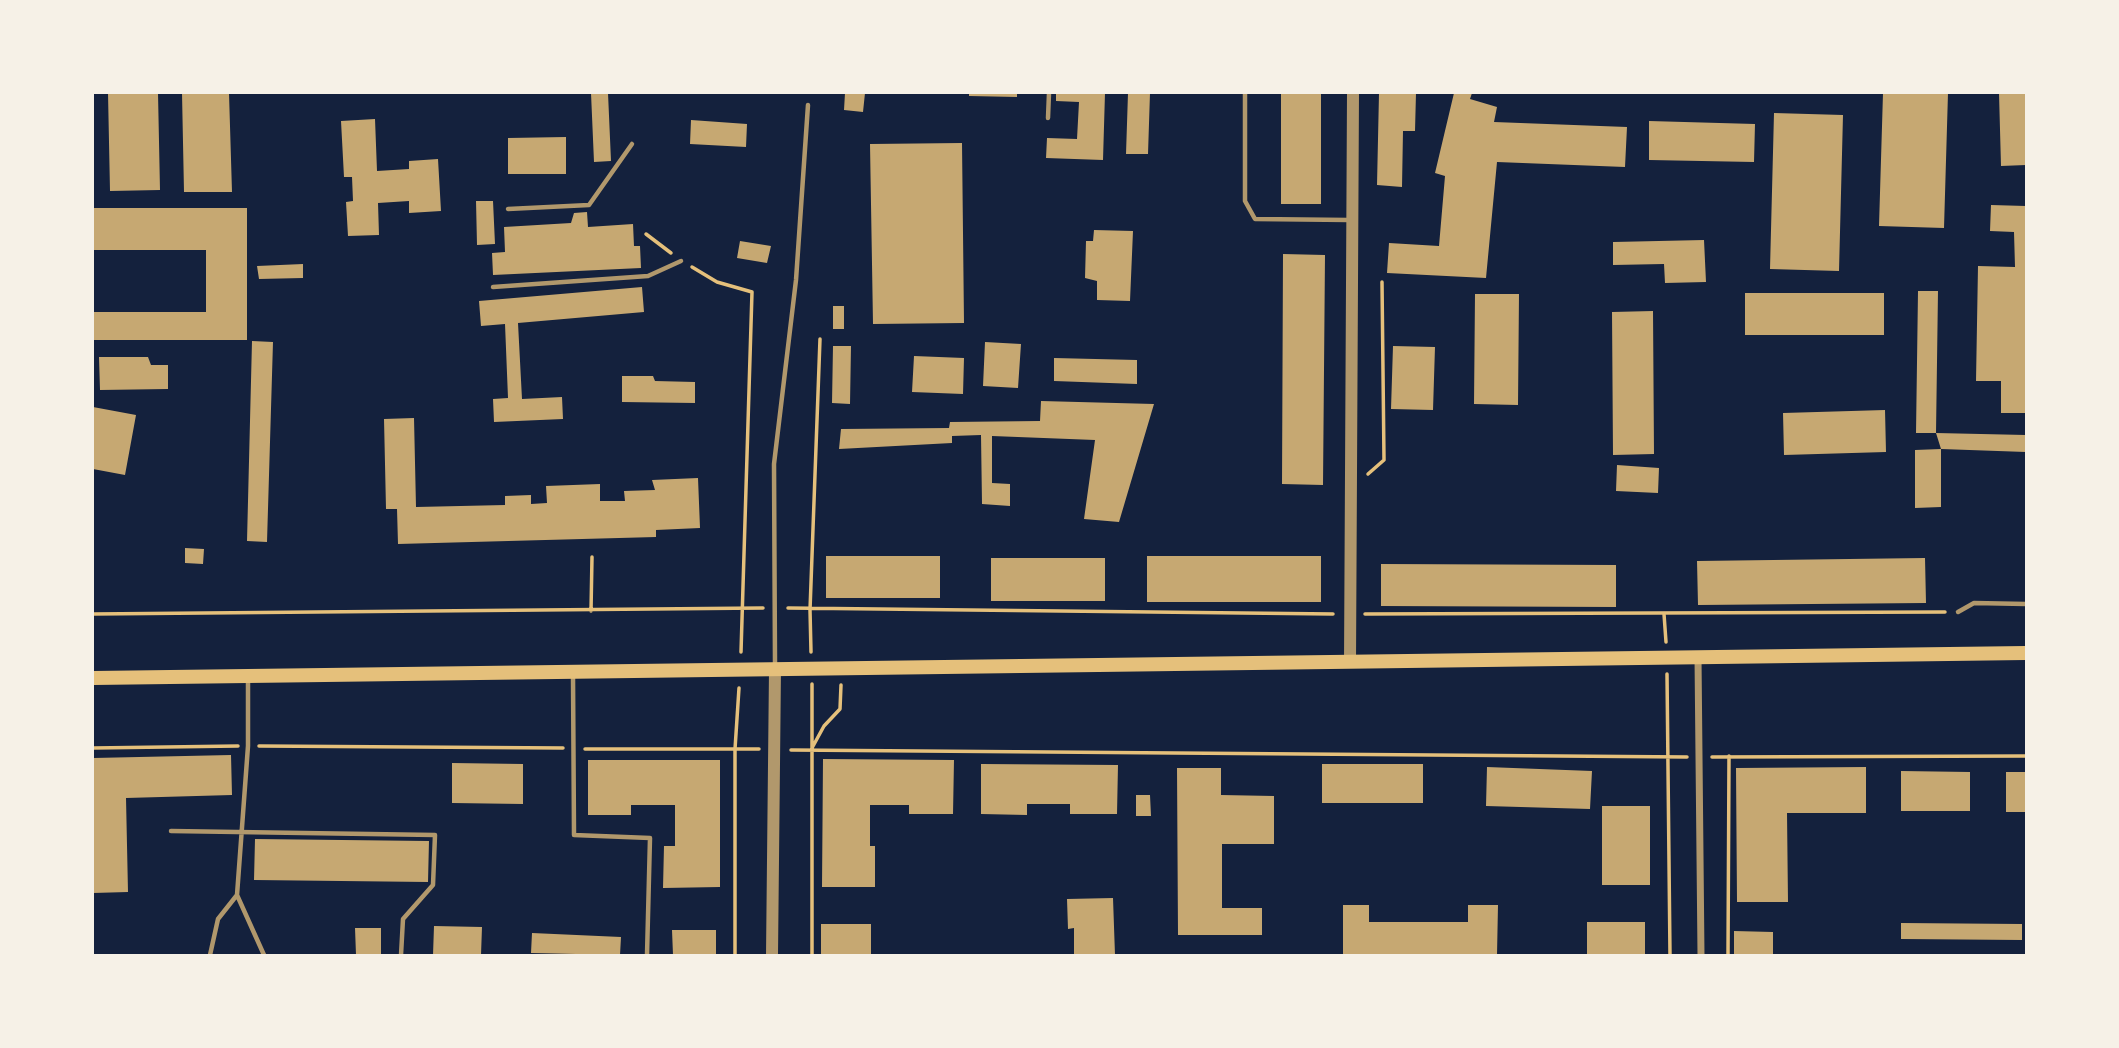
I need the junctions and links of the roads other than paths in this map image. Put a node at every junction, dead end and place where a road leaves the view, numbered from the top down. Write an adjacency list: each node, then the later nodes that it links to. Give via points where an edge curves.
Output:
1 (1049, 93): 5 (lane)
2 (1245, 93): 8 (lane, via 1245,201 1255,219)
3 (1353, 93): 8 (street)
4 (808, 105): 16 (lane, via 796,280 774,464)
5 (1048, 118)
6 (632, 144): 7 (lane, via 589,205)
7 (508, 209)
8 (1351, 220): 15 (street)
9 (681, 261): 10 (lane, via 648,276)
10 (493, 287)
11 (2026, 604): 12 (lane, via 1974,603)
12 (1958, 612)
13 (2026, 653): 14 (main road)
14 (1698, 657): 15 (main road); 28 (street)
15 (1350, 662): 16 (main road)
16 (775, 669): 17 (main road); 27 (street)
17 (573, 672): 18 (main road); 26 (lane, via 574,835 650,838)
18 (248, 676): 19 (main road); 21 (lane)
19 (93, 678)
20 (171, 831): 21 (lane)
21 (241, 833): 22 (lane); 25 (lane, via 435,835 433,885 403,919)
22 (237, 895): 23 (lane, via 218,919); 24 (lane)
23 (210, 955)
24 (264, 955)
25 (401, 955)
26 (647, 955)
27 (772, 955)
28 (1701, 955)

